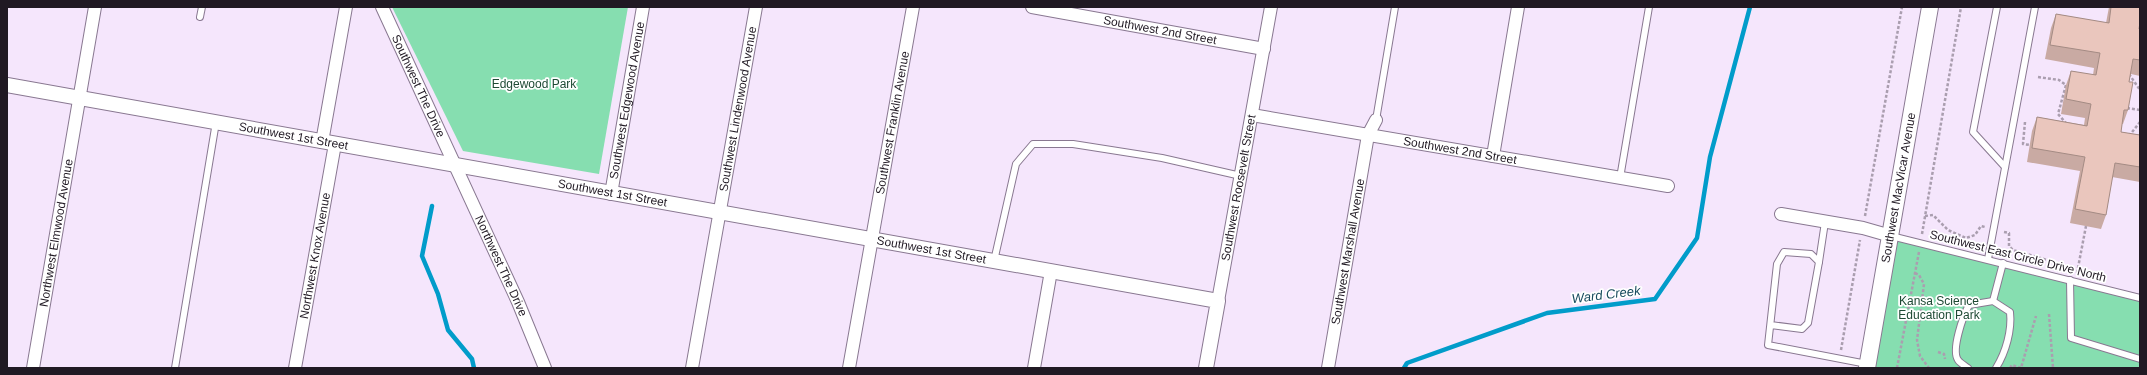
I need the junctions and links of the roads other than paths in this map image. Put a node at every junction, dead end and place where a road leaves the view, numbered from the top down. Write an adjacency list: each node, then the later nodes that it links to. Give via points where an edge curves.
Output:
1 (94, 7): 19 (street, Northwest Elmwood Avenue)
2 (202, 7): 16 (lane)
3 (346, 7): 24 (street, Northwest Knox Avenue)
4 (382, 7): 26 (street, Southwest The Drive)
5 (643, 7): 31 (street, Southwest Edgewood Avenue)
6 (756, 7): 32 (street, Southwest Lindenwood Avenue)
7 (913, 7): 36 (street, Southwest Franklin Avenue)
8 (1032, 7): 17 (street, Southwest 2nd Street)
9 (1271, 7): 17 (street, Southwest Roosevelt Street)
10 (1395, 7): 21 (lane)
11 (1518, 7): 25 (street)
12 (1649, 7): 29 (lane)
13 (1930, 7): 35 (main road, Southwest MacVicar Avenue)
14 (1997, 7): 27 (lane, via 1973,132)
15 (2035, 7): 27 (lane)
16 (200, 17)
17 (1264, 49): 20 (street, Southwest Roosevelt Street)
18 (7, 85): 19 (street, Southwest 1st Street)
19 (79, 98): 22 (street, Southwest 1st Street); 49 (street, Northwest Elmwood Avenue)
20 (1252, 115): 23 (street, Southwest 2nd Street); 28 (street, Southwest Roosevelt Street)
21 (1376, 120): 23 (street, Southwest Marshall Avenue)
22 (216, 122): 24 (street, Southwest 1st Street); 50 (lane)
23 (1368, 135): 25 (street, Southwest 2nd Street); 57 (street, Southwest Marshall Avenue)
24 (329, 143): 26 (street, Southwest 1st Street); 51 (street, Northwest Knox Avenue)
25 (1493, 156): 29 (street, Southwest 2nd Street)
26 (454, 166): 31 (street, Southwest 1st Street); 52 (street, Northwest The Drive, via 521,308)
27 (2005, 167): 37 (lane)
28 (1241, 176): 38 (lane, via 1162,158 1073,144 1033,144 1016,164); 44 (street, Southwest Roosevelt Street)
29 (1620, 178): 30 (street, Southwest 2nd Street)
30 (1668, 186)
31 (611, 194): 32 (street, Southwest 1st Street)
32 (719, 212): 36 (street, Southwest 1st Street); 53 (street, Southwest Lindenwood Avenue)
33 (1781, 214): 34 (street)
34 (1825, 222): 35 (street, via 1863,228); 39 (lane)
35 (1891, 236): 37 (lane, Southwest East Circle Drive North); 48 (main road, Southwest MacVicar Avenue)
36 (871, 238): 38 (street, Southwest 1st Street); 54 (street, Southwest Franklin Avenue)
37 (1988, 259): 40 (lane, Southwest East Circle Drive North)
38 (994, 261): 41 (street, Southwest 1st Street)
39 (1819, 262): 46 (lane, via 1808,323 1802,329); 46 (lane, via 1811,254 1784,252 1777,264)
40 (2003, 263): 42 (lane, Southwest East Circle Drive North); 45 (lane)
41 (1051, 272): 44 (street, Southwest 1st Street); 55 (street)
42 (2070, 280): 43 (lane, Southwest East Circle Drive North); 47 (lane, via 2071,338)
43 (2140, 298)
44 (1218, 301): 56 (street, Southwest Roosevelt Street)
45 (1993, 301): 58 (lane, via 1969,305 1964,313 1954,351 1958,361); 59 (lane, via 2010,312 2011,323 2002,358)
46 (1770, 325): 48 (lane, via 1768,345)
47 (2140, 359)
48 (1867, 366)
49 (33, 368)
50 (175, 368)
51 (295, 368)
52 (546, 368)
53 (692, 368)
54 (849, 368)
55 (1034, 368)
56 (1206, 368)
57 (1328, 368)
58 (1968, 368)
59 (1996, 368)

